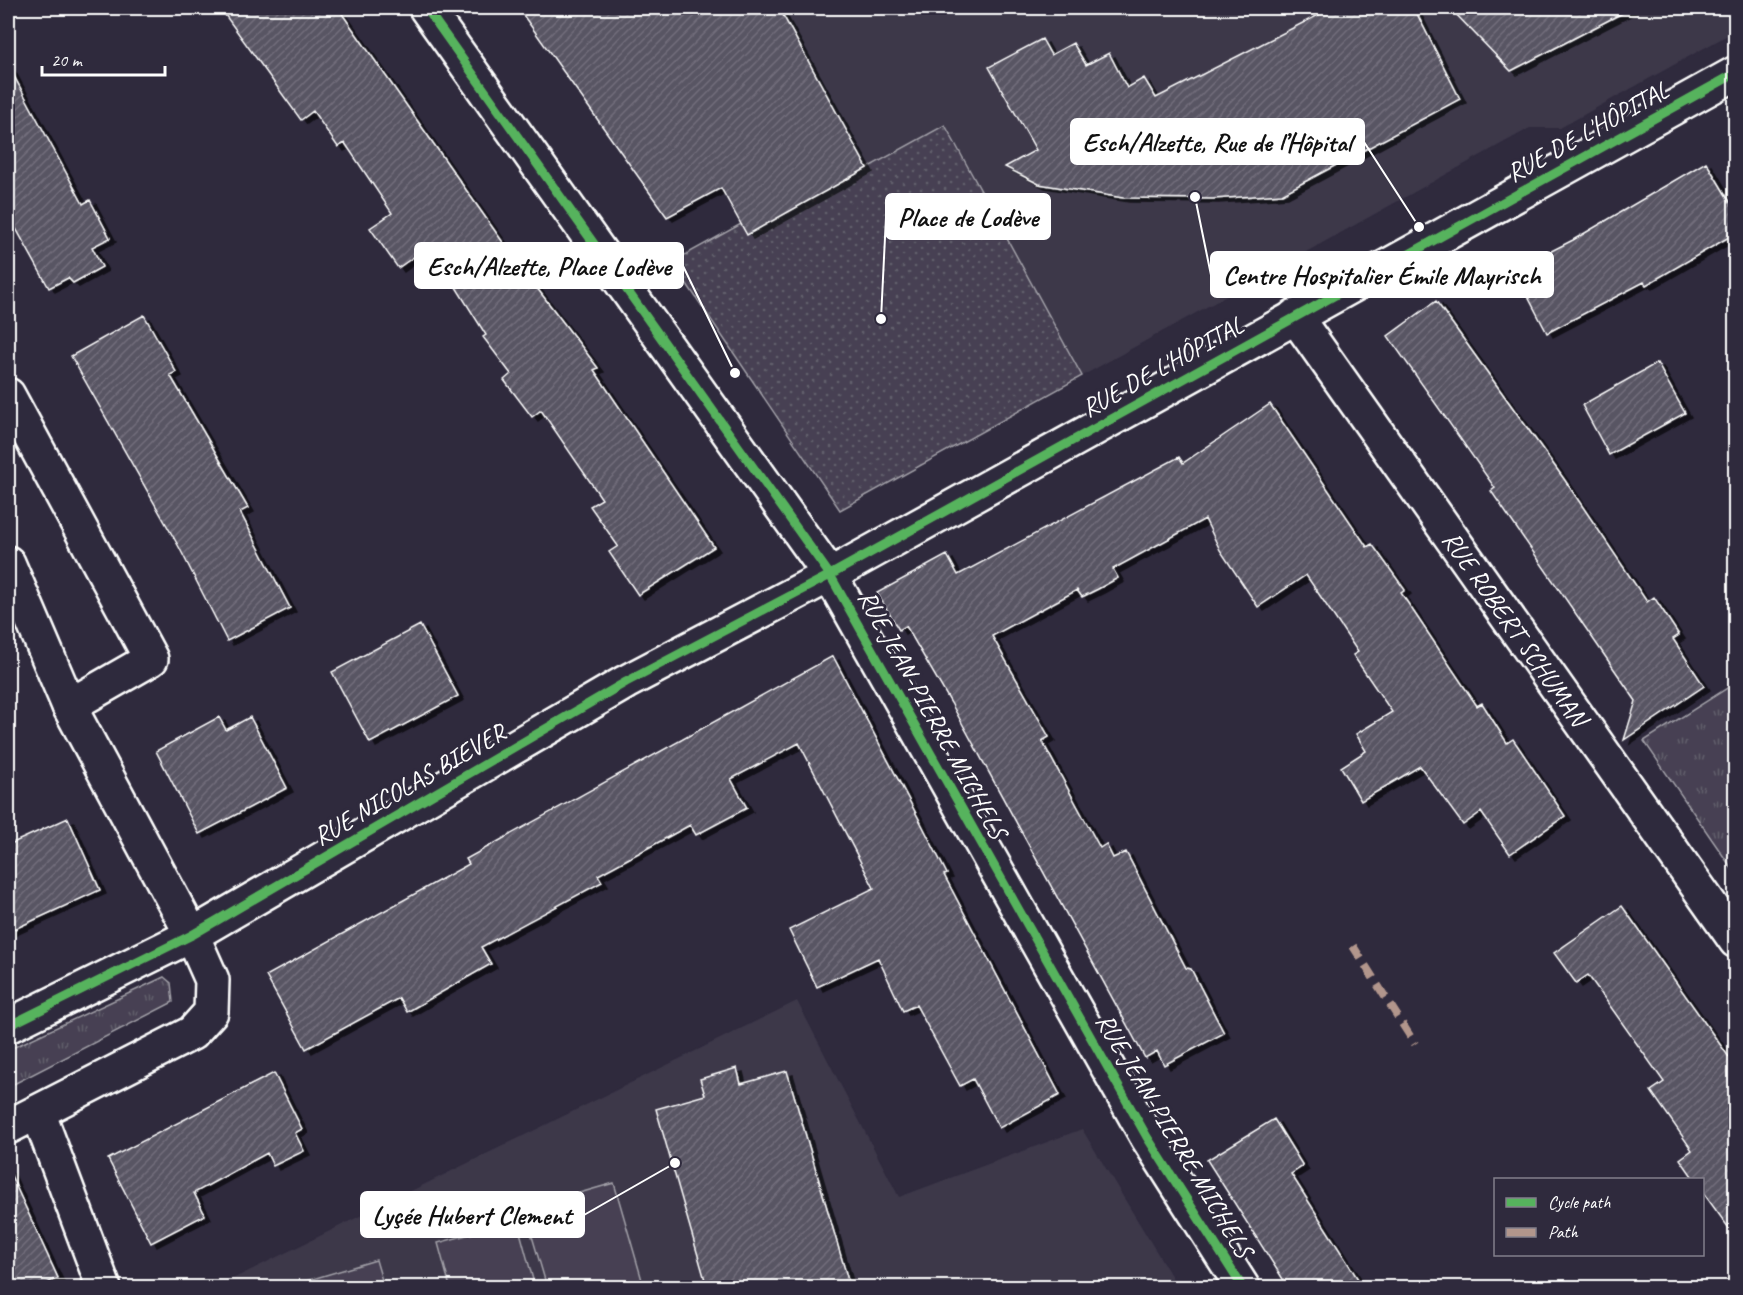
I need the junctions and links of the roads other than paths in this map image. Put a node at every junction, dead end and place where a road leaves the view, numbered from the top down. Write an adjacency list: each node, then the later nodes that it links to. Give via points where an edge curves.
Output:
1 (426, 8): 6 (street, RUE JEAN-PIERRE MICHELS)
2 (1736, 73): 3 (street, RUE DE L'HÔPITAL)
3 (1295, 316): 6 (street, RUE DE L'HÔPITAL); 9 (street, RUE ROBERT SCHUMAN)
4 (8, 395): 7 (street, via 151,659)
5 (8, 563): 7 (street)
6 (830, 575): 8 (street, RUE NICOLAS BIEVER, via 626,682); 14 (street, RUE JEAN-PIERRE MICHELS, via 1147,1137)
7 (69, 706): 8 (street)
8 (192, 935): 10 (street, RUE NICOLAS BIEVER); 11 (street, via 212,980 211,1012 192,1033)
9 (1736, 941)
10 (8, 1026)
11 (38, 1112): 12 (street); 13 (street)
12 (8, 1127)
13 (104, 1287)
14 (1243, 1287)

